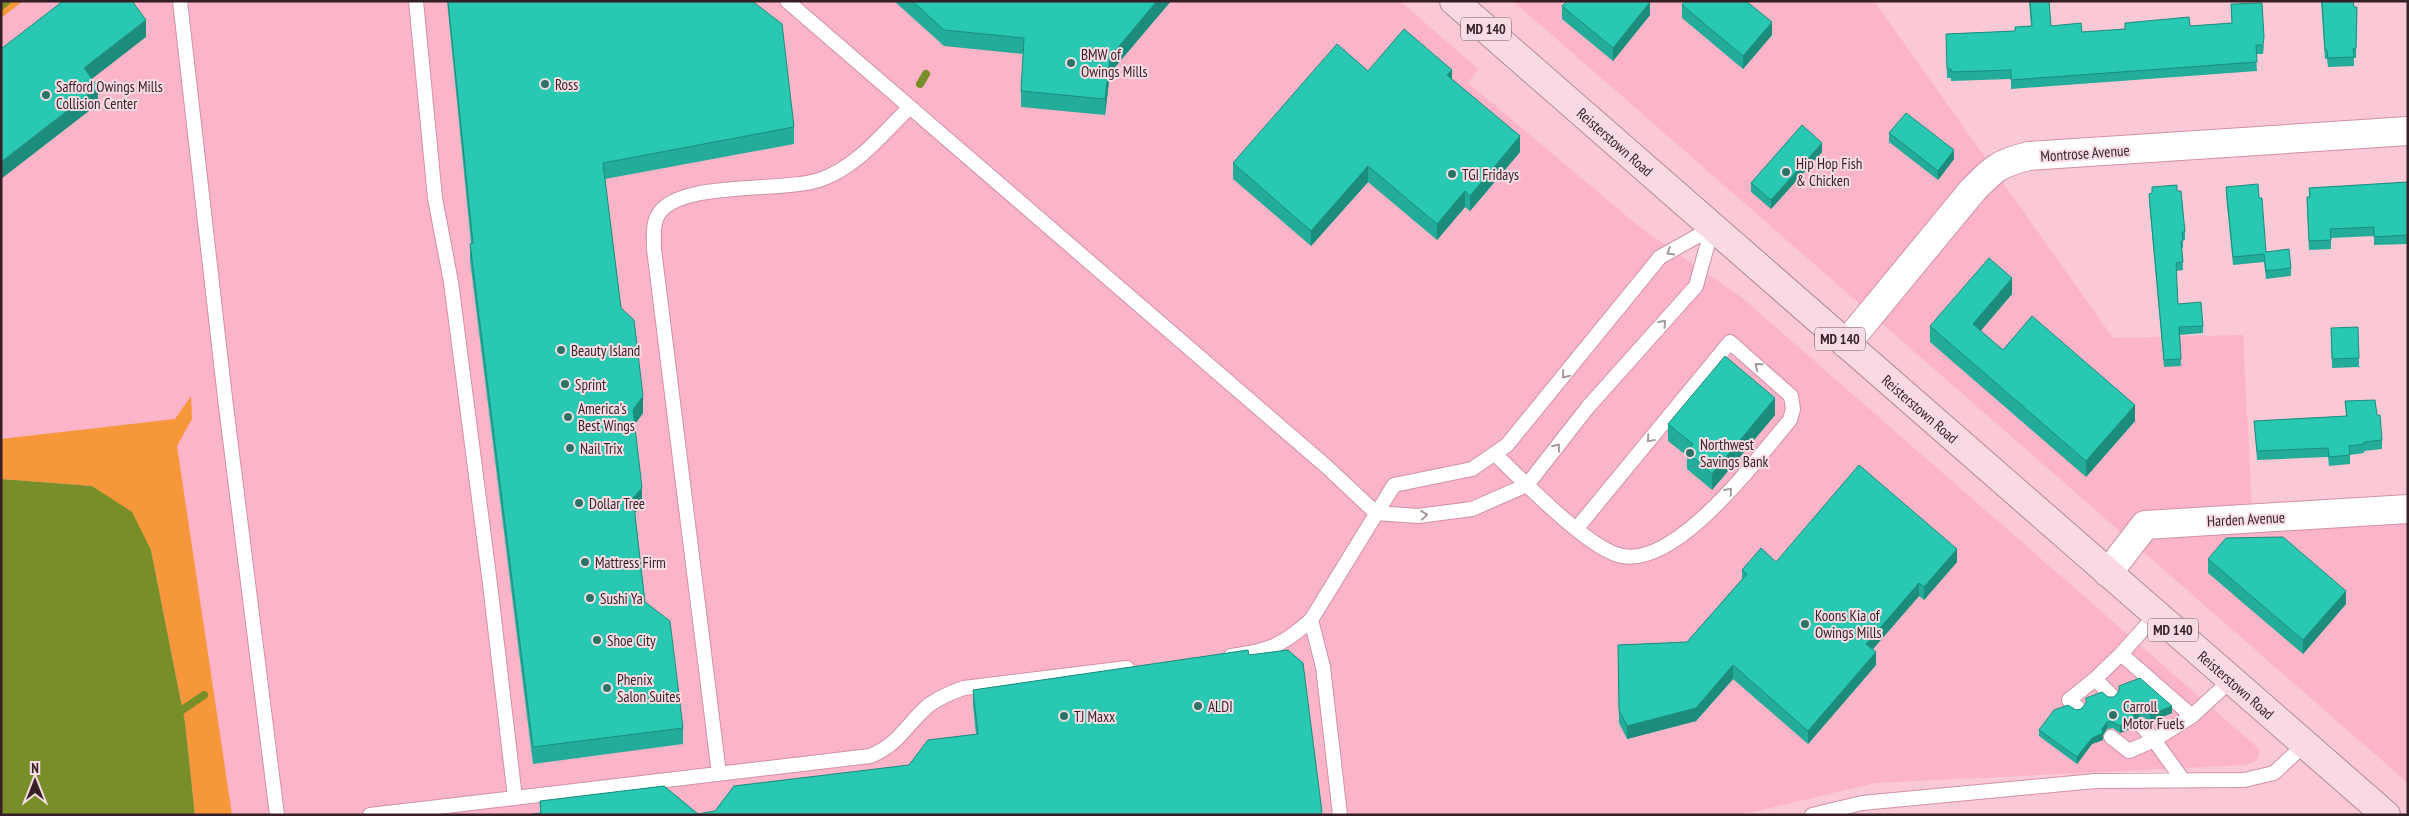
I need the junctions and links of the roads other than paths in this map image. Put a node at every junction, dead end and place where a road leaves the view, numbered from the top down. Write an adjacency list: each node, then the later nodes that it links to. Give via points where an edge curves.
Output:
1 (180, 1): 33 (lane)
2 (416, 1): 31 (lane, via 435,198 456,316)
3 (787, 1): 5 (lane)
4 (1454, 1): 7 (main road, Reisterstown Road / MD 140)
5 (910, 107): 12 (lane); 29 (lane, via 837,173 792,186 732,188 695,195 660,211 654,227 654,249)
6 (2408, 132): 8 (street, Montrose Avenue, via 2029,156 2006,162 1992,170 1972,191)
7 (1712, 228): 8 (main road, Reisterstown Road / MD 140); 9 (lane, one-way to 9, via 1660,257); 10 (lane, one-way to 7, via 1588,407 1696,286)
8 (1846, 344): 14 (main road, Reisterstown Road / MD 140)
9 (1496, 455): 10 (lane); 12 (lane, via 1472,469 1394,485)
10 (1527, 485): 12 (lane, one-way to 10, via 1418,516 1472,509); 13 (lane)
11 (2408, 509): 14 (street, Harden Avenue, via 2146,526)
12 (1376, 513): 16 (lane)
13 (1577, 528): 13 (lane, one-way to 13, via 1598,546 1620,556 1659,550 1695,526 1717,506 1790,420 1793,409 1791,396 1730,342)
14 (2108, 572): 15 (main road, Reisterstown Road / MD 140)
15 (2156, 615): 17 (lane); 21 (main road, Reisterstown Road / MD 140)
16 (1311, 620): 18 (lane, via 1293,636 1270,648); 35 (lane, via 1323,667)
17 (2121, 654): 20 (lane); 24 (lane)
18 (1216, 657)
19 (1137, 667): 29 (lane, via 964,688 946,694 929,706 885,750 870,756)
20 (2095, 679): 22 (lane); 23 (lane, via 2069,700)
21 (2231, 680): 24 (lane); 28 (main road, Reisterstown Road / MD 140)
22 (2112, 695)
23 (2078, 708)
24 (2192, 716): 27 (lane)
25 (2141, 725): 27 (lane)
26 (2112, 737): 27 (lane, via 2129,751)
27 (2154, 740): 30 (lane)
28 (2305, 744): 30 (lane, via 2274,773 2244,780); 37 (main road, Reisterstown Road / MD 140)
29 (719, 774): 31 (lane)
30 (2183, 780): 36 (lane, via 2095,781 1913,798 1862,803)
31 (514, 798): 32 (lane)
32 (467, 809): 34 (lane)
33 (277, 815)
34 (370, 815)
35 (1340, 815)
36 (1812, 815)
37 (2386, 815)

